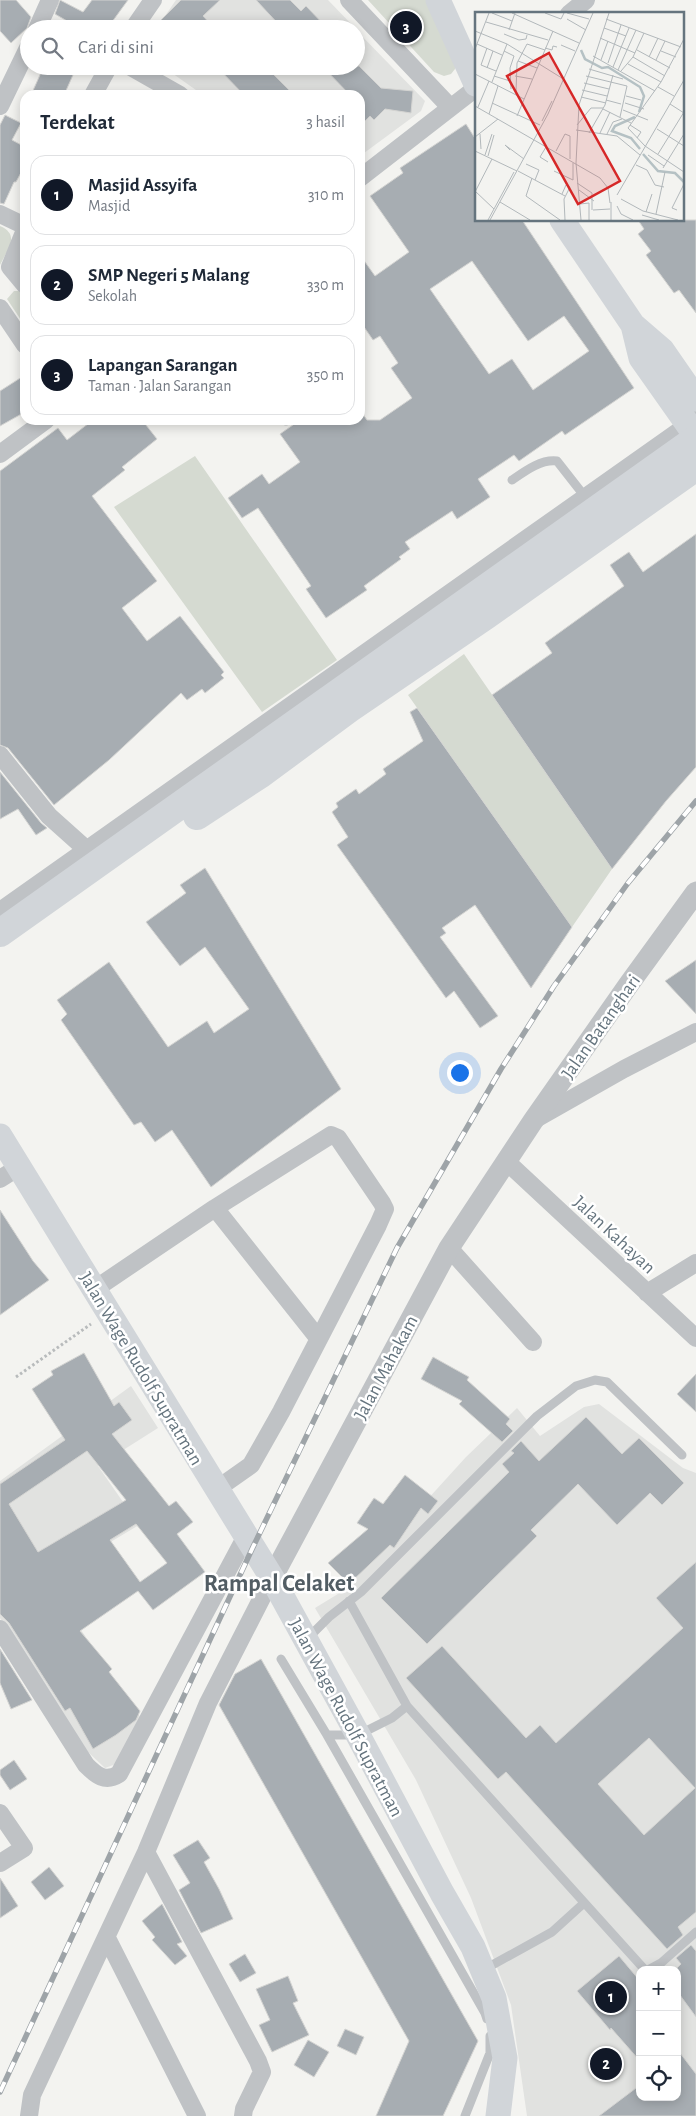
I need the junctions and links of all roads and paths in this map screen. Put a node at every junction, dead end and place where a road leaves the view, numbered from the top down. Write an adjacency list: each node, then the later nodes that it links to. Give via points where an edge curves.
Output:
1 (50, 0): 7 (street)
2 (153, 0): 8 (street)
3 (349, 0): 18 (street)
4 (438, 0): 12 (main road)
5 (586, 0): 6 (street)
6 (571, 12)
7 (41, 20)
8 (139, 20)
9 (20, 60): 13 (street)
10 (104, 75): 15 (street)
11 (144, 75): 16 (street)
12 (475, 82)
13 (4, 84): 17 (street)
14 (475, 89): 18 (street)
15 (96, 90)
16 (171, 90)
17 (0, 106)
18 (450, 107): 19 (street)
19 (365, 174)
20 (0, 214): 22 (street)
21 (563, 221): 27 (main road)
22 (20, 224)
23 (20, 240): 24 (street)
24 (5, 270): 25 (street)
25 (20, 281)
26 (0, 308): 28 (street)
27 (633, 325): 29 (main road, via 662,350); 31 (main road, via 641,358)
28 (20, 337)
29 (696, 399)
30 (39, 425): 32 (street)
31 (694, 430): 35 (street); 36 (main road)
32 (0, 454)
33 (696, 467): 36 (main road)
34 (512, 480): 35 (lane, via 540,463 557,461)
35 (586, 498): 36 (street)
36 (476, 598): 38 (main road, via 414,630); 43 (main road, via 349,710)
37 (0, 755): 38 (street, via 49,816)
38 (93, 857): 39 (main road)
39 (70, 873): 41 (street); 42 (main road)
40 (696, 892): 45 (street, Jalan Batanghari)
41 (0, 911)
42 (0, 933)
43 (0, 952)
44 (696, 1032): 45 (street)
45 (533, 1120): 47 (street, Jalan Batanghari)
46 (0, 1136): 48 (main road, Jalan Wage Rudolf Supratman)
47 (506, 1161): 50 (street, Jalan Mahakam); 53 (street, Jalan Kahayan)
48 (10, 1173): 52 (main road, Jalan Wage Rudolf Supratman)
49 (215, 1208): 52 (street); 55 (street); 55 (street, via 331,1136 338,1138 384,1209)
50 (449, 1248): 57 (street); 62 (street, Jalan Mahakam)
51 (696, 1263): 53 (street)
52 (95, 1290): 60 (main road, Jalan Wage Rudolf Supratman)
53 (647, 1293): 56 (street, Jalan Kahayan)
54 (96, 1321): 58 (path)
55 (318, 1338): 60 (street, via 251,1465)
56 (696, 1338)
57 (533, 1342)
58 (16, 1378)
59 (682, 1455): 63 (lane, via 607,1382 595,1380 576,1386 537,1416)
60 (217, 1489): 61 (main road, Jalan Wage Rudolf Supratman)
61 (246, 1536): 62 (main road, Jalan Wage Rudolf Supratman); 64 (street, via 118,1774 112,1778 104,1779 86,1765)
62 (272, 1578): 65 (main road, Jalan Wage Rudolf Supratman); 71 (street, via 208,1703)
63 (349, 1601): 65 (lane); 67 (lane)
64 (0, 1629)
65 (306, 1640): 69 (main road, Jalan Wage Rudolf Supratman)
66 (281, 1659): 68 (lane)
67 (407, 1706): 69 (lane, via 392,1718); 74 (lane)
68 (327, 1735): 69 (lane); 73 (lane)
69 (358, 1735): 73 (main road, Jalan Wage Rudolf Supratman)
70 (0, 1813): 72 (street, via 24,1848)
71 (146, 1852): 76 (street); 82 (street, via 258,2061 262,2072)
72 (0, 1863)
73 (429, 1892): 79 (main road, Jalan Wage Rudolf Supratman, via 474,1947); 83 (lane, via 486,2013 490,2033 490,2053)
74 (584, 1903): 77 (lane); 79 (lane, via 552,1932)
75 (696, 1932): 78 (lane)
76 (107, 1938): 80 (street, via 32,2095); 81 (street)
77 (642, 1966)
78 (655, 1966)
79 (483, 1970): 84 (main road, Jalan Wage Rudolf Supratman, via 494,1998 505,2058)
80 (29, 2116)
81 (197, 2116)
82 (243, 2116)
83 (465, 2116)
84 (498, 2116)

